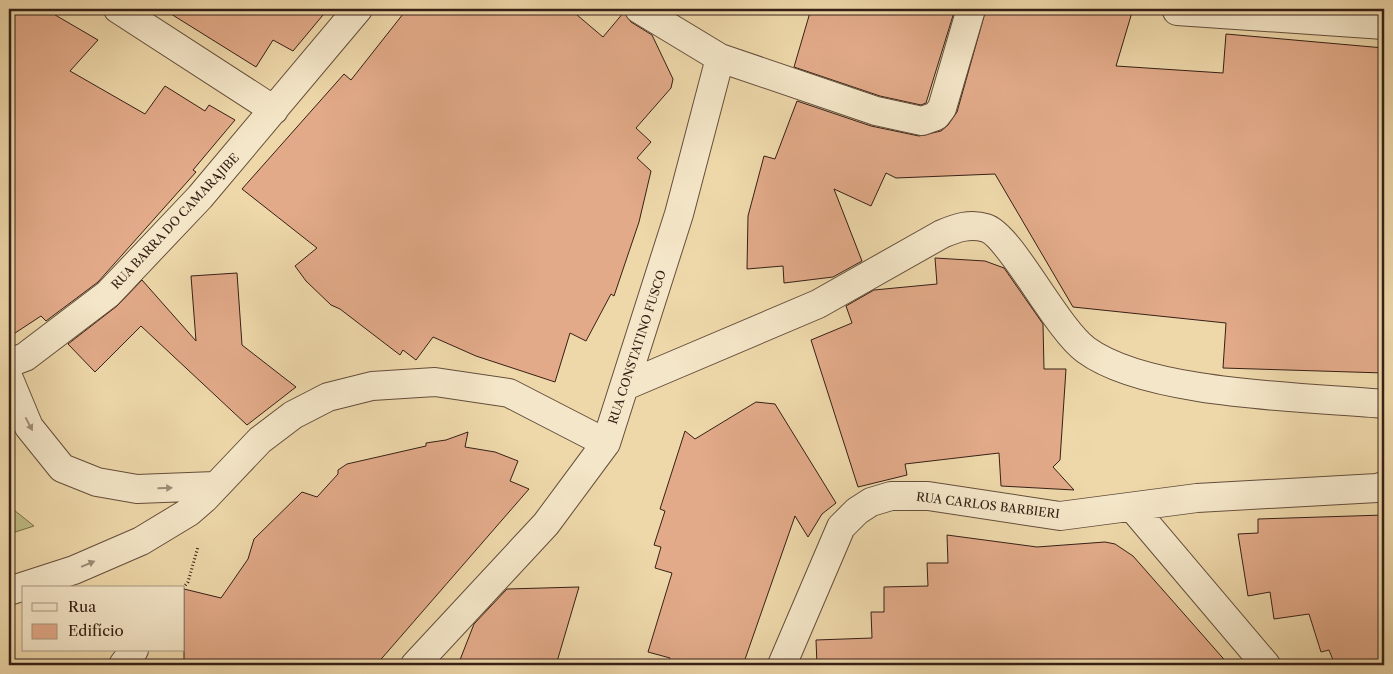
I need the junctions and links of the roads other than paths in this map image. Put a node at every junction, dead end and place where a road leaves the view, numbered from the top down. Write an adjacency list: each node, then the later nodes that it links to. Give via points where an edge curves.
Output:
1 (118, 9): 8 (street)
2 (358, 9): 8 (street, RUA BARRA DO CAMARAJIBE)
3 (639, 9): 7 (street)
4 (971, 9): 7 (street, via 942,108 936,116 922,121 876,111)
5 (1177, 11): 6 (street)
6 (1384, 24)
7 (720, 58): 11 (street, RUA CONSTATINO FUSCO, via 679,214)
8 (274, 110): 9 (street, RUA BARRA DO CAMARAJIBE, via 200,198 108,294 25,357)
9 (9, 363)
10 (9, 379): 14 (street, one-way to 14, via 30,427 62,468 97,482 137,490)
11 (625, 386): 12 (street, via 818,304 961,226 987,228 1005,243 1055,317 1085,350 1122,369 1224,390); 13 (street, RUA CONSTATINO FUSCO)
12 (1384, 404)
13 (606, 443): 14 (street, via 509,393 435,382 372,386 328,397 293,415 260,440); 22 (street, RUA CONSTATINO FUSCO, via 546,524)
14 (215, 486): 17 (street, one-way to 14, via 74,570 141,541 189,512)
15 (1384, 486): 16 (street, RUA CARLOS BARBIERI, via 1198,498)
16 (1132, 507): 23 (street, RUA CARLOS BARBIERI, via 1060,516 928,496 891,496 871,502 841,527); 24 (street)
17 (24, 586)
18 (22, 587): 19 (street, one-way to 18)
19 (9, 591)
20 (133, 652): 21 (street)
21 (123, 665)
22 (415, 665)
23 (782, 665)
24 (1266, 665)

